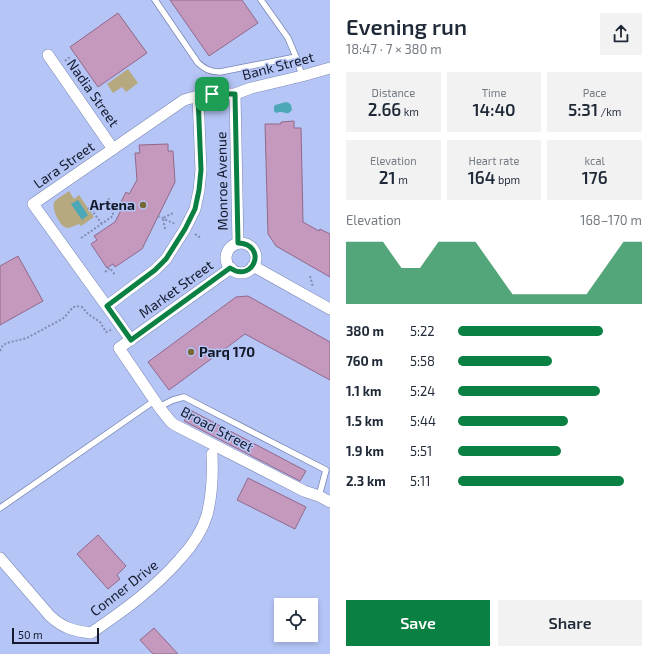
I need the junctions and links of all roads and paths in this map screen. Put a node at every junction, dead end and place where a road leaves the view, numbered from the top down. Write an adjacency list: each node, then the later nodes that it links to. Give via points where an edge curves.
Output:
1 (155, 0): 4 (lane, via 198,63 210,71 220,72)
2 (261, 0): 4 (lane, via 288,38)
3 (48, 55): 9 (street, Nadia Street)
4 (296, 57): 6 (lane)
5 (330, 68): 6 (street, Bank Street)
6 (302, 76): 7 (street, Bank Street)
7 (235, 94): 8 (street, Lara Street); 21 (street, Monroe Avenue)
8 (198, 96): 9 (street, Lara Street, via 180,102); 26 (street, via 201,170 195,209 166,259)
9 (113, 149): 26 (street, Lara Street, via 33,204)
10 (88, 209): 11 (path)
11 (93, 211): 15 (path); 15 (path, via 109,199 113,216)
12 (173, 213): 14 (path)
13 (158, 216): 14 (path)
14 (163, 218): 16 (path); 17 (path)
15 (102, 224): 19 (path)
16 (178, 226)
17 (164, 229)
18 (194, 234): 20 (path)
19 (81, 238)
20 (201, 238)
21 (238, 243): 22 (street, via 252,248 256,257); 23 (street, via 230,248 226,256)
22 (253, 266): 23 (street, via 245,272); 27 (street)
23 (230, 268): 29 (street, Market Street)
24 (105, 272): 25 (path, via 110,268)
25 (115, 275)
26 (107, 306): 29 (street, Lara Street)
27 (330, 309)
28 (114, 328): 31 (path, via 106,332 100,322 82,307 76,306 64,318 27,338 7,343)
29 (131, 340): 30 (street, Market Street)
30 (119, 348): 32 (street, Broad Street)
31 (0, 351)
32 (156, 404): 34 (street, Broad Street, via 178,427 304,491); 34 (lane, via 184,397 326,470); 36 (lane)
33 (212, 454): 37 (street, Conner Drive, via 210,498 206,516 191,547 148,591 90,633 66,628 54,620)
34 (319, 496): 35 (street, Broad Street)
35 (330, 502)
36 (0, 508)
37 (0, 558)

